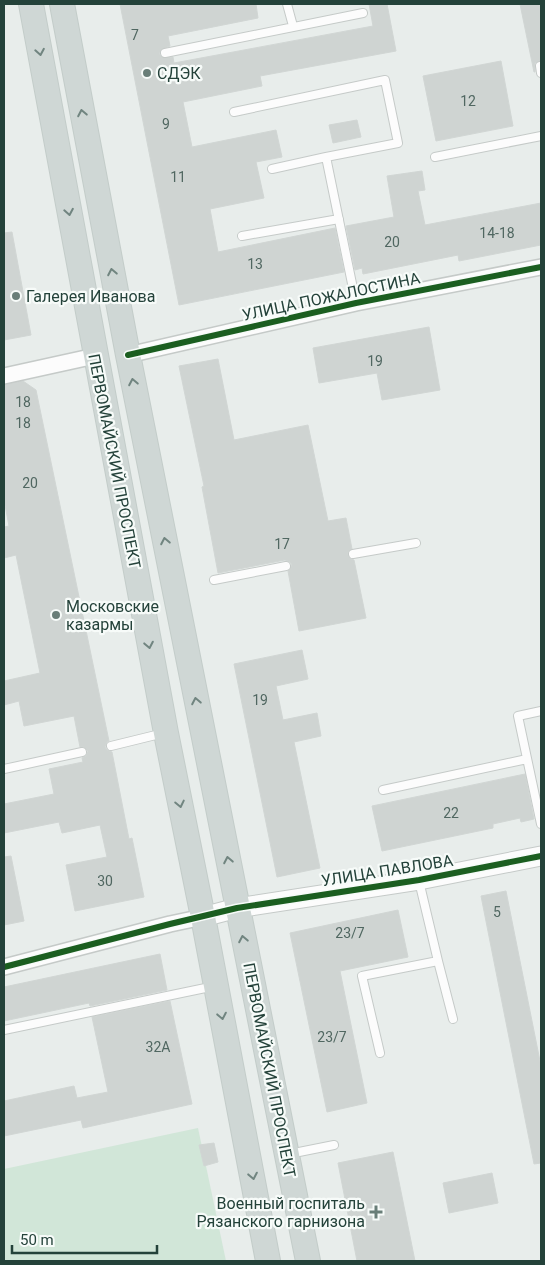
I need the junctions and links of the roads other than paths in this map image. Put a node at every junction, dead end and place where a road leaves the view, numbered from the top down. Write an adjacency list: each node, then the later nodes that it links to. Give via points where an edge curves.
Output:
1 (31, 4): 17 (main road, ПЕРВОМАЙСКИЙ ПРОСПЕКТ, one-way to 17)
2 (62, 4): 16 (main road, ПЕРВОМАЙСКИЙ ПРОСПЕКТ, one-way to 2)
3 (287, 4): 5 (lane)
4 (363, 13): 5 (lane)
5 (292, 26): 6 (lane)
6 (165, 53)
7 (234, 112): 9 (lane, via 385,80 398,143)
8 (541, 136): 10 (lane)
9 (326, 157): 11 (lane); 12 (lane)
10 (435, 157)
11 (272, 169)
12 (339, 219): 13 (lane); 15 (lane)
13 (242, 236)
14 (541, 267): 15 (street, УЛИЦА ПОЖАЛОСТИНА)
15 (356, 303): 16 (street, УЛИЦА ПОЖАЛОСТИНА)
16 (128, 355): 33 (main road, ПЕРВОМАЙСКИЙ ПРОСПЕКТ, one-way to 16)
17 (95, 356): 18 (street); 24 (main road, ПЕРВОМАЙСКИЙ ПРОСПЕКТ, one-way to 24)
18 (4, 376)
19 (416, 543): 20 (lane)
20 (353, 554)
21 (286, 566): 22 (lane)
22 (214, 580)
23 (541, 711): 27 (lane, via 518,716)
24 (166, 733): 25 (lane); 34 (main road, ПЕРВОМАЙСКИЙ ПРОСПЕКТ, one-way to 34)
25 (110, 746)
26 (82, 752): 28 (lane)
27 (528, 759): 29 (lane); 30 (lane)
28 (4, 769)
29 (383, 790)
30 (541, 824)
31 (541, 856): 32 (street, УЛИЦА ПАВЛОВА)
32 (419, 880): 33 (street, УЛИЦА ПАВЛОВА); 35 (lane)
33 (237, 908): 34 (street); 42 (main road, ПЕРВОМАЙСКИЙ ПРОСПЕКТ, one-way to 33)
34 (204, 917): 36 (street); 37 (main road, ПЕРВОМАЙСКИЙ ПРОСПЕКТ)
35 (438, 961): 38 (lane); 40 (lane, via 362,976)
36 (4, 967)
37 (216, 986): 39 (lane); 43 (main road, ПЕРВОМАЙСКИЙ ПРОСПЕКТ, one-way to 43)
38 (453, 1019)
39 (4, 1030)
40 (380, 1053)
41 (334, 1146): 42 (lane)
42 (287, 1154): 44 (main road, ПЕРВОМАЙСКИЙ ПРОСПЕКТ)
43 (268, 1261)
44 (308, 1261)

